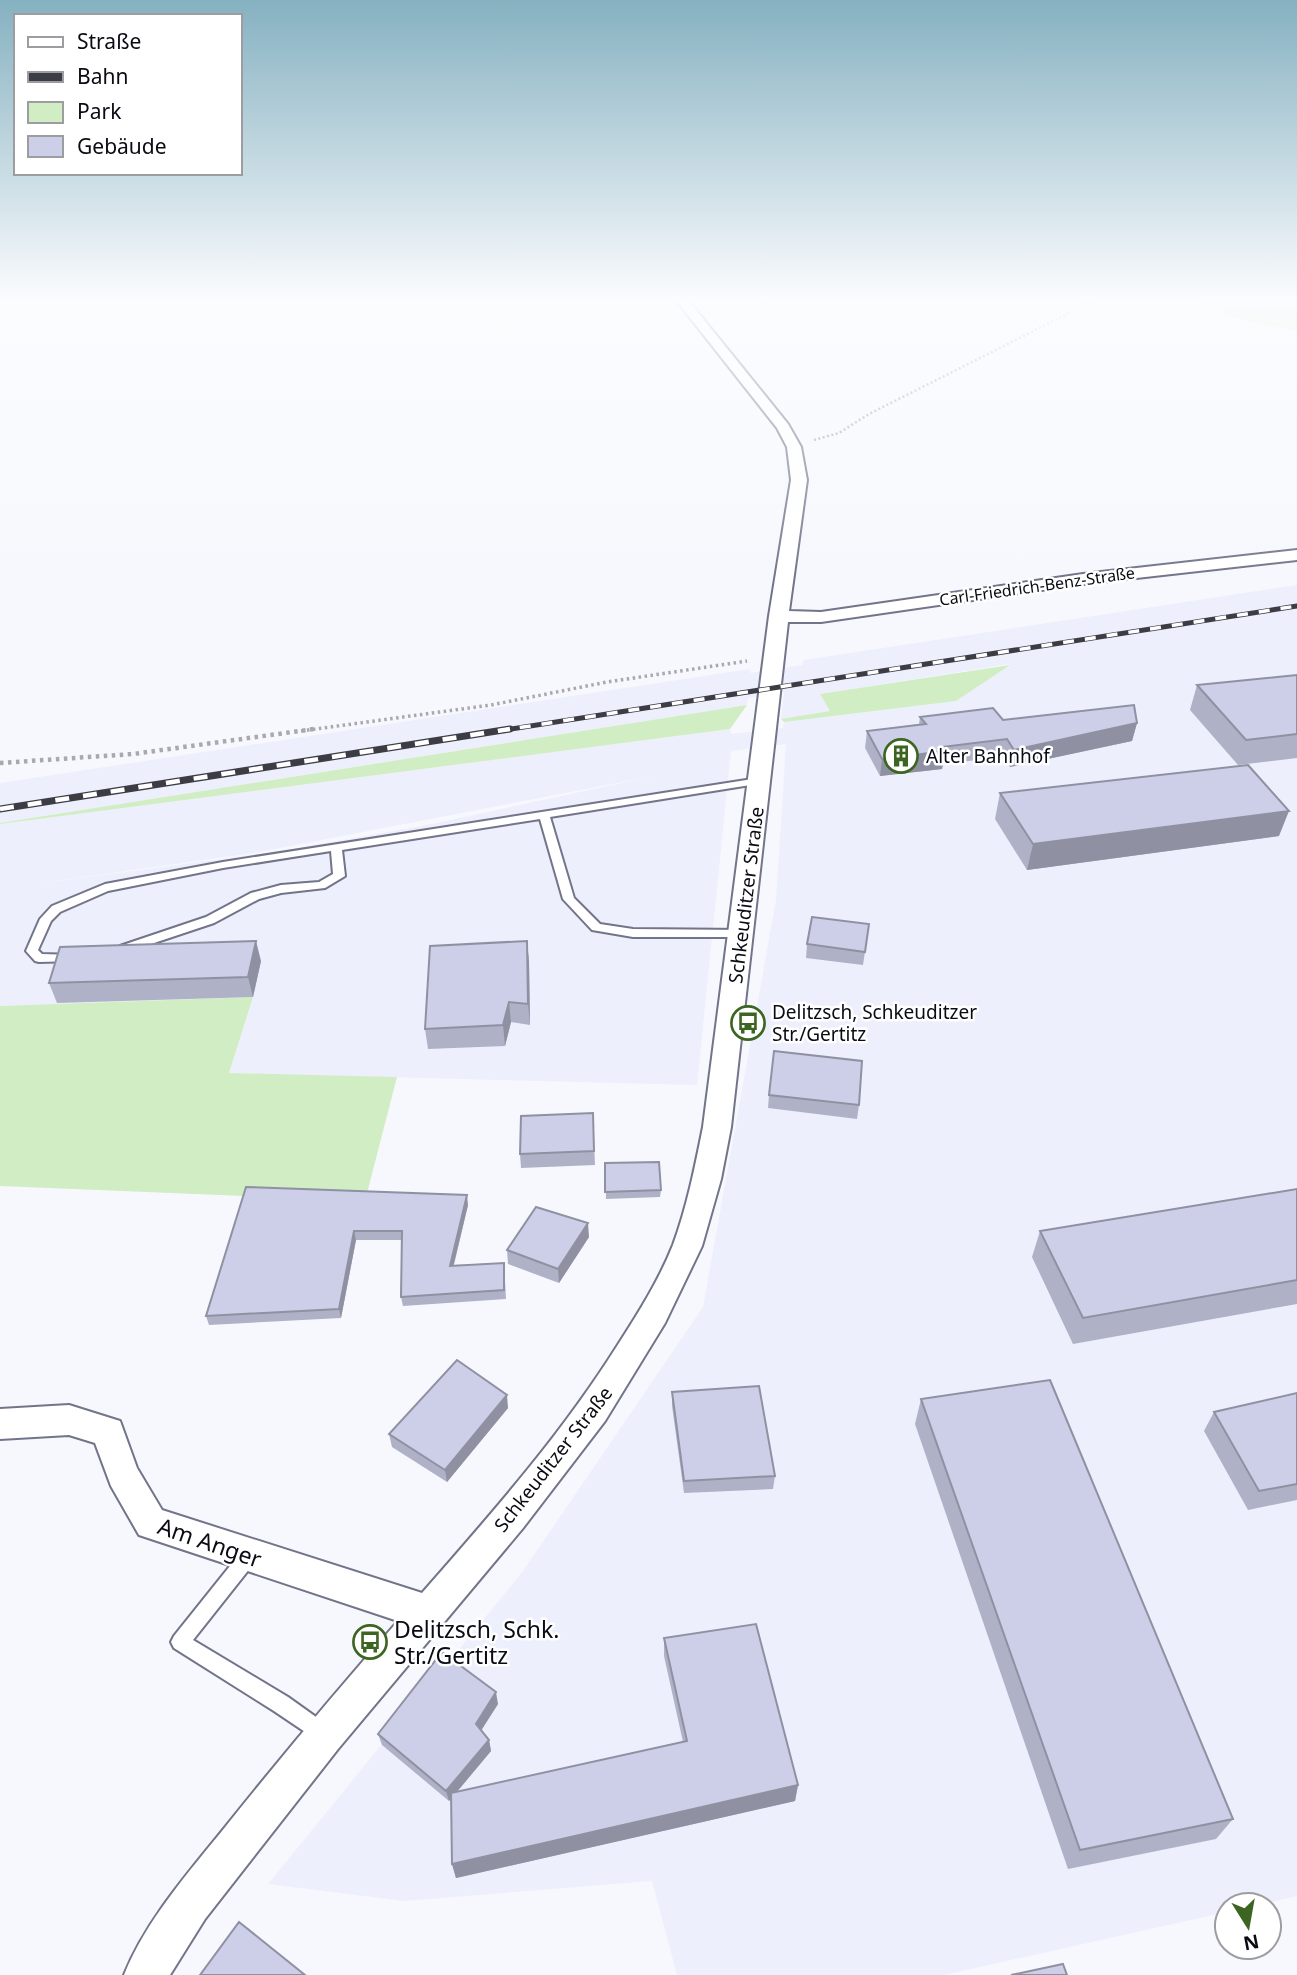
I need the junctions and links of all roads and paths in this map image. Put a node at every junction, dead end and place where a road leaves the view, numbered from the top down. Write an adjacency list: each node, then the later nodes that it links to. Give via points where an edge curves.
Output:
1 (755, 392): 3 (street, Schkeuditzer Straße)
2 (912, 392): 3 (path, via 839,433)
3 (793, 444): 5 (street, Schkeuditzer Straße, via 799,480)
4 (1297, 555): 5 (street, Carl-Friedrich-Benz-Straße, via 1096,577 821,617)
5 (778, 616): 6 (street, Schkeuditzer Straße)
6 (773, 661): 7 (path, via 749,660 607,681 491,705 134,754); 8 (street, Schkeuditzer Straße)
7 (0, 763)
8 (759, 782): 9 (lane); 11 (street, Schkeuditzer Straße)
9 (544, 815): 10 (lane); 11 (lane, via 569,899 596,927 634,933)
10 (336, 849): 12 (lane, via 339,876 321,885 255,896 210,920); 13 (lane, via 122,884 56,909 46,919 33,951 39,958)
11 (742, 933): 16 (street, Schkeuditzer Straße, via 717,1127 687,1246 654,1314 594,1411)
12 (110, 952)
13 (87, 956)
14 (0, 1423): 15 (street, Am Anger, via 69,1420 108,1432 123,1475 151,1523)
15 (249, 1556): 16 (street, Am Anger); 17 (lane, via 180,1642)
16 (429, 1612): 17 (street, Schkeuditzer Straße)
17 (324, 1735): 18 (street, Schkeuditzer Straße, via 190,1904)
18 (145, 1975)

